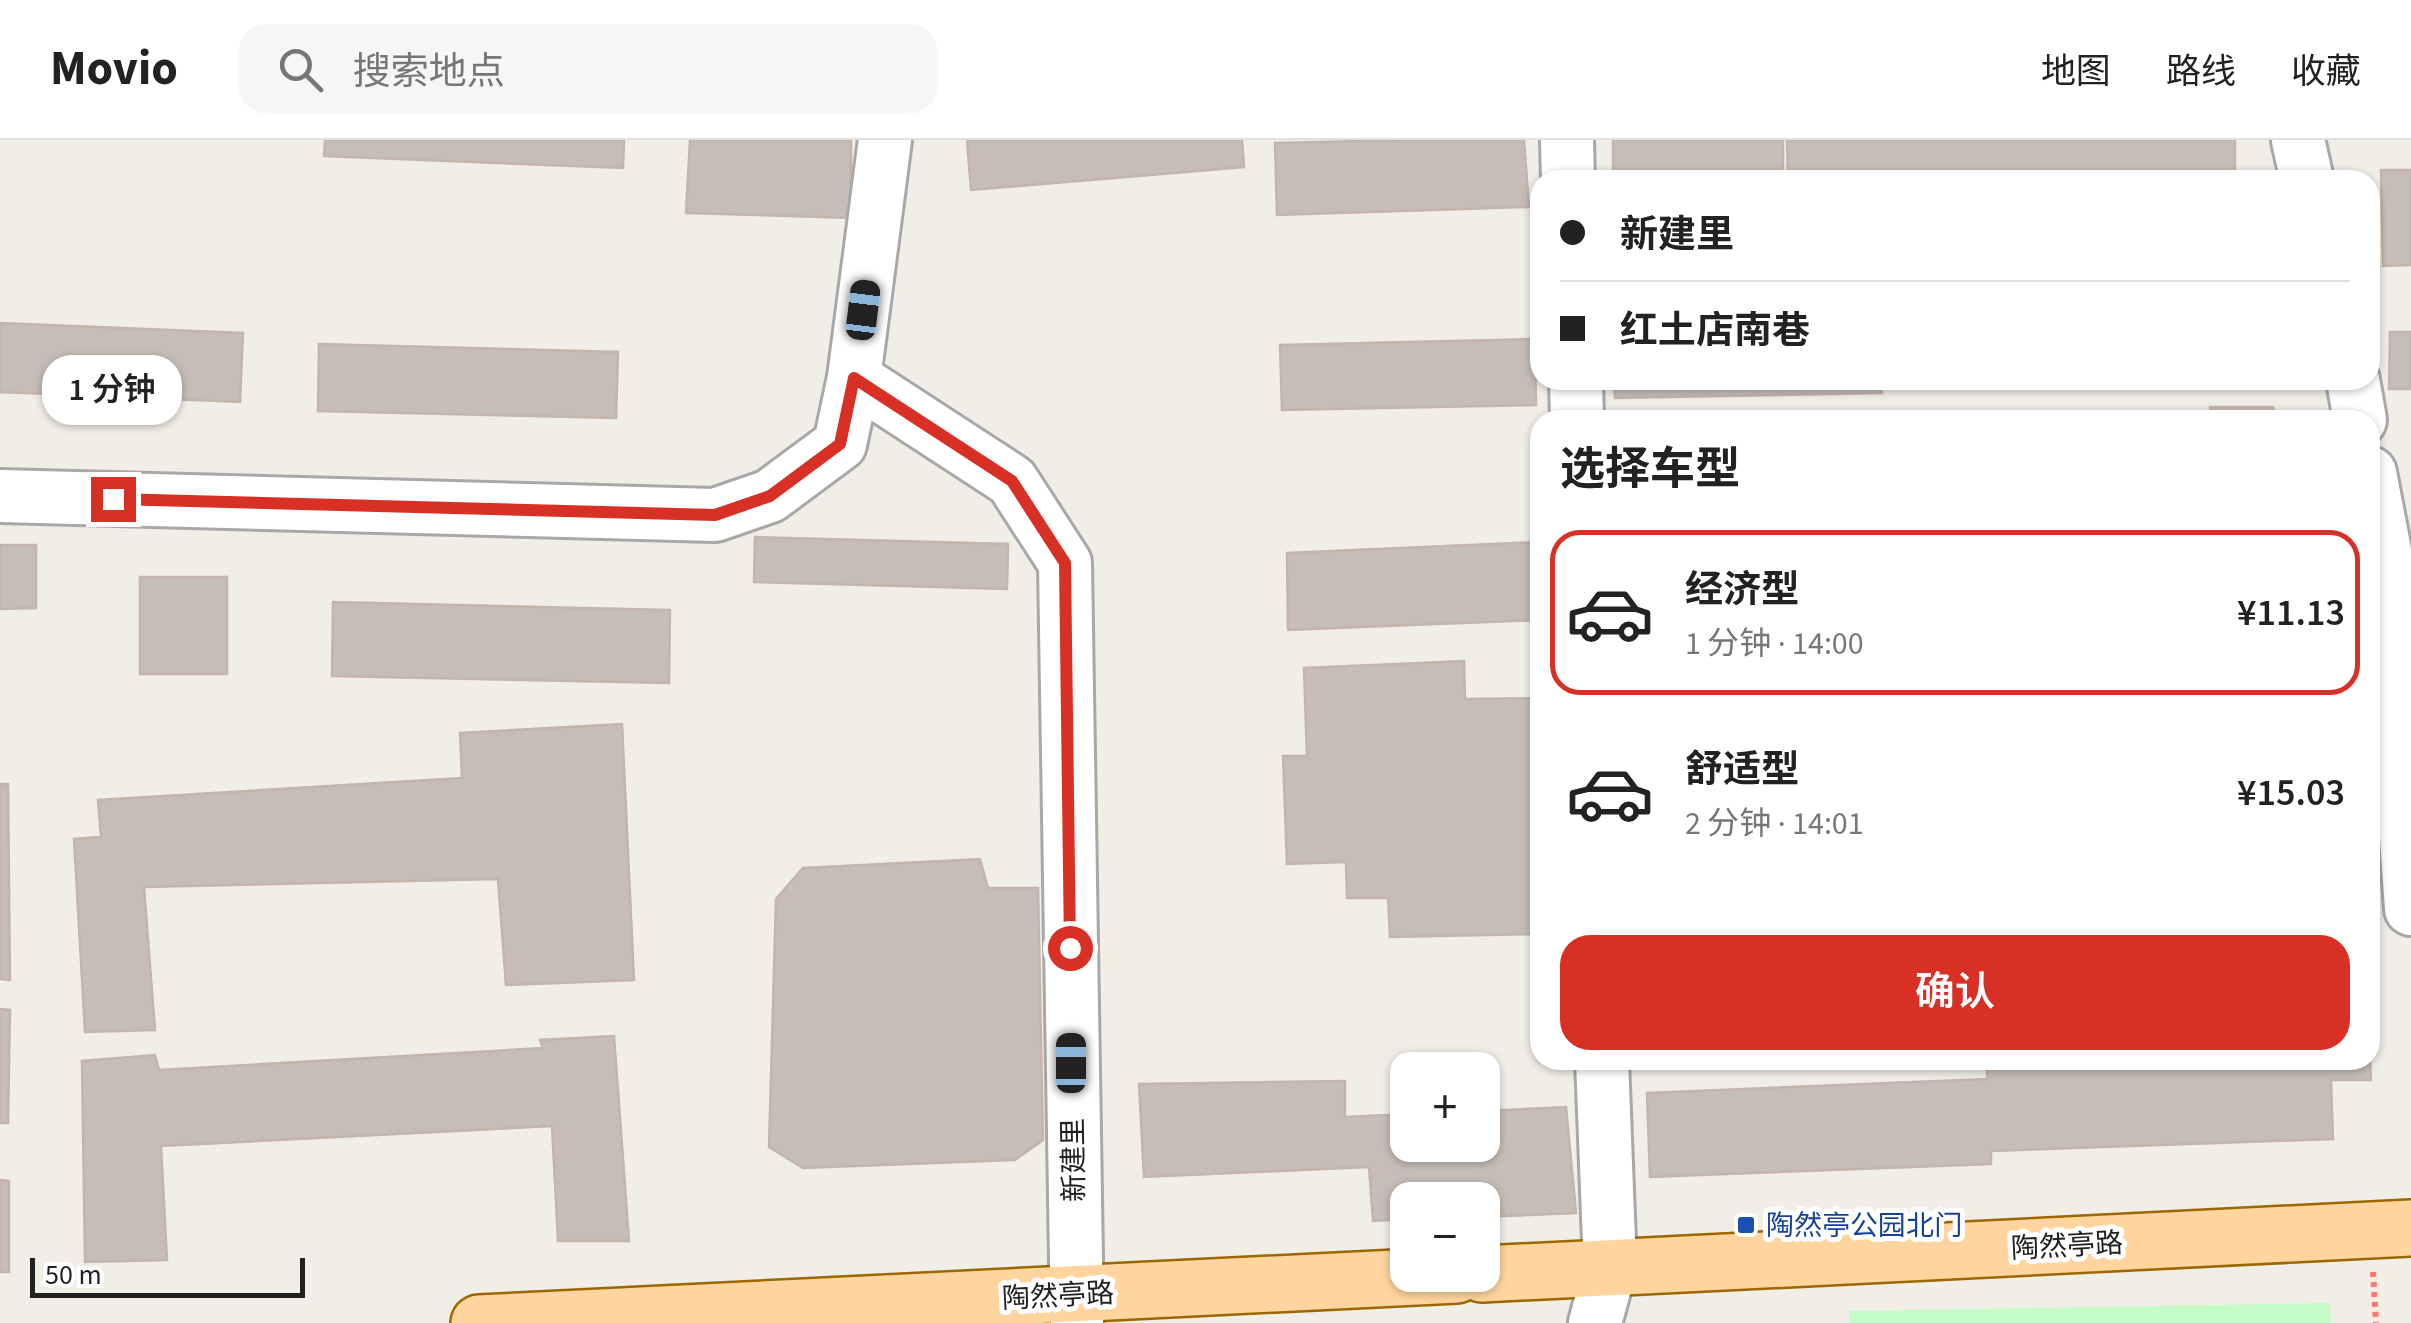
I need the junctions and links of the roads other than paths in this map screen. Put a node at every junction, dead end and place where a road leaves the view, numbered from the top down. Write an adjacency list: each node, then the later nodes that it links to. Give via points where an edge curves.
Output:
1 (884, 140): 6 (street)
2 (1567, 140): 4 (street)
3 (2298, 140): 5 (street)
4 (1568, 170)
5 (2305, 170)
6 (854, 378): 7 (street, via 840,444 770,496 715,515); 15 (street, 新建里, via 1012,481 1065,563)
7 (0, 496)
8 (2380, 528): 9 (street)
9 (2411, 909)
10 (1602, 1070): 12 (street)
11 (2411, 1228): 12 (main road, 陶然亭路)
12 (1610, 1268): 13 (main road, 陶然亭路); 17 (street)
13 (1500, 1273)
14 (1390, 1281): 15 (main road, 陶然亭路)
15 (1075, 1308): 16 (main road, 陶然亭路)
16 (479, 1323)
17 (1595, 1323)

